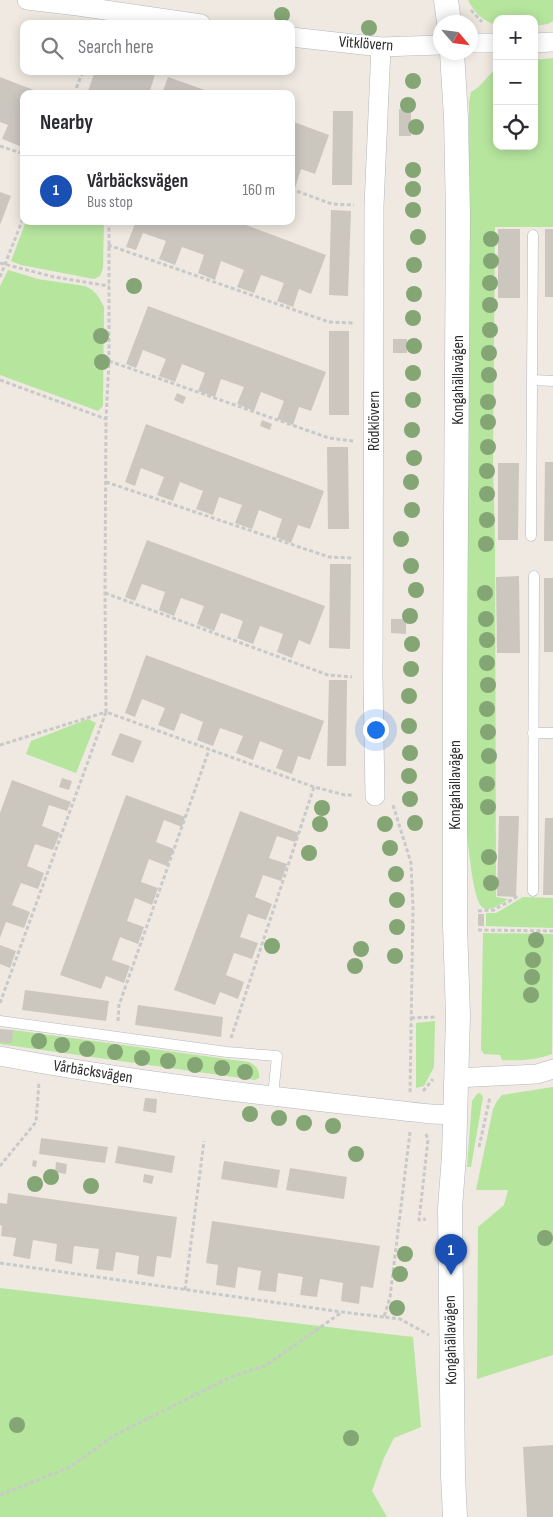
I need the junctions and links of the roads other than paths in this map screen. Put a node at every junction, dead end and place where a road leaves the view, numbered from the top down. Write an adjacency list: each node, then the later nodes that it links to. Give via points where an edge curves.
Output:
1 (27, 0): 4 (street)
2 (457, 3): 3 (street)
3 (452, 15)
4 (174, 20)
5 (295, 36): 11 (street, Vitklövern)
6 (553, 42): 9 (street)
7 (478, 43): 8 (street)
8 (493, 43)
9 (538, 43)
10 (433, 44): 11 (street, Vitklövern)
11 (381, 47): 20 (street, Rödklövern, via 374,206 373,678)
12 (452, 60): 25 (street, Kongahällavägen, via 458,214)
13 (533, 235): 14 (lane)
14 (533, 380): 15 (lane); 16 (lane)
15 (553, 381)
16 (531, 536)
17 (534, 576): 18 (lane)
18 (533, 733): 19 (lane); 21 (lane)
19 (553, 733)
20 (376, 796)
21 (532, 891)
22 (0, 1021): 26 (lane, via 277,1056)
23 (0, 1056): 26 (street, Vårbäcksvägen, via 129,1078)
24 (553, 1069): 25 (street, via 537,1074)
25 (456, 1078): 27 (street, Kongahällavägen)
26 (273, 1096): 27 (street, Vårbäcksvägen)
27 (455, 1115): 28 (street, Kongahällavägen, via 450,1237)
28 (455, 1517)

